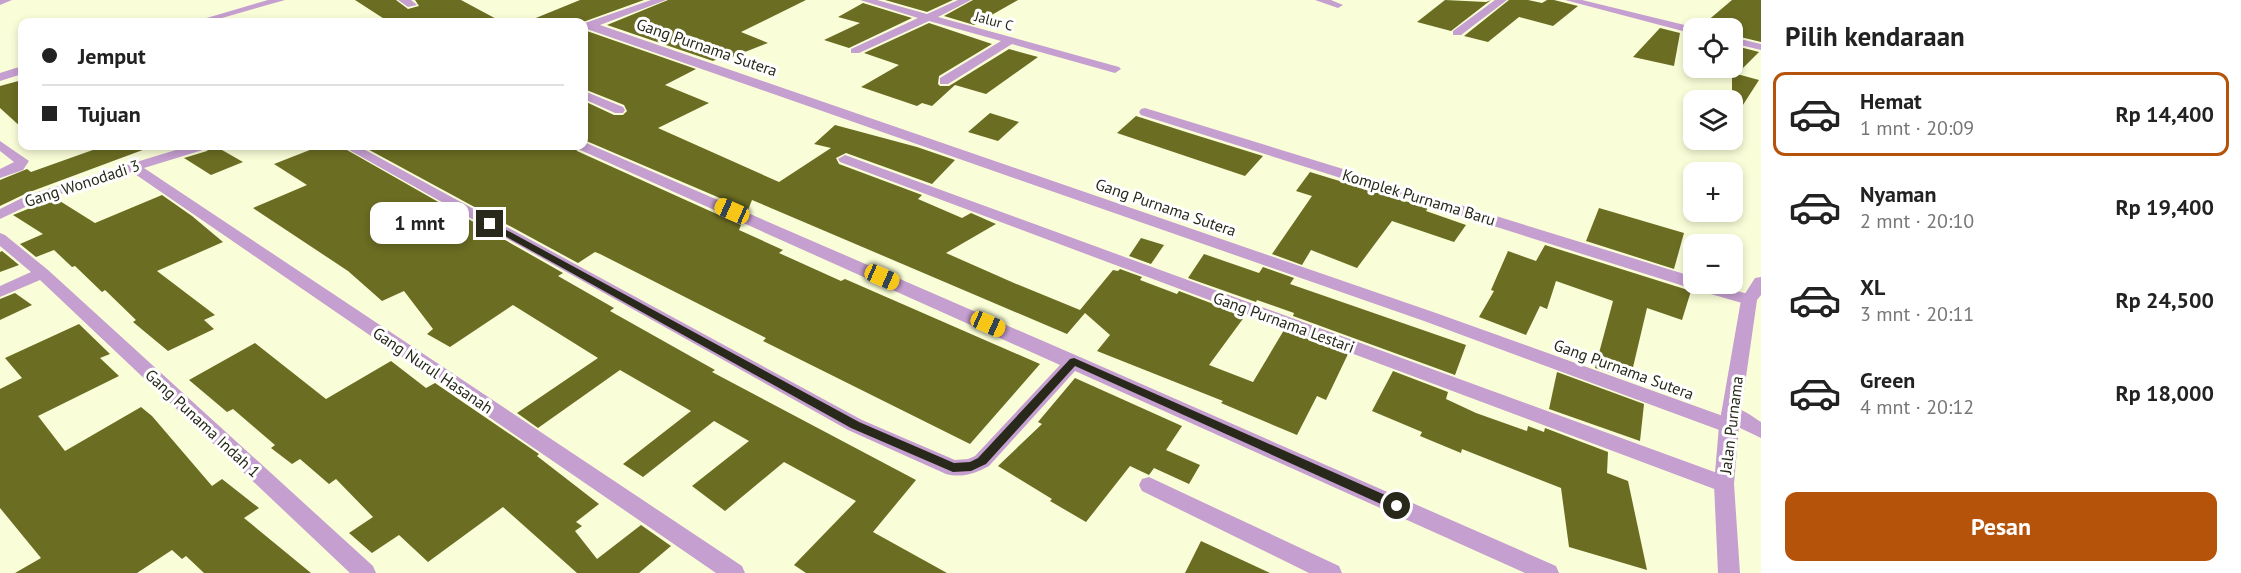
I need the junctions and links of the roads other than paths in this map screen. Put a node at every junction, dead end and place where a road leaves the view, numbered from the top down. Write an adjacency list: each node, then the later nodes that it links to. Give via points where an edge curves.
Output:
1 (7, 0): 9 (street)
2 (280, 0): 11 (street)
3 (661, 0): 13 (street)
4 (865, 0): 12 (street, Jalur C)
5 (966, 0): 12 (street)
6 (1320, 0): 10 (street)
7 (1502, 0): 16 (street)
8 (1570, 0): 15 (street)
9 (0, 2)
10 (1338, 5)
11 (213, 18)
12 (925, 18): 17 (street, Jalur C); 20 (street)
13 (588, 25)
14 (588, 27): 44 (street, Gang Purnama Sutera)
15 (1683, 28)
16 (1457, 33)
17 (1009, 41): 21 (street, Jalur C); 24 (street)
18 (1743, 43): 19 (street)
19 (1761, 47)
20 (855, 51)
21 (1115, 69)
22 (18, 71): 23 (street)
23 (0, 76)
24 (944, 81)
25 (588, 97): 26 (street)
26 (619, 110)
27 (1145, 112): 38 (street, Komplek Purnama Baru)
28 (0, 145): 34 (street, via 22,160 18,167)
29 (588, 148): 43 (street)
30 (187, 150): 33 (street, Gang Wonodadi 3)
31 (356, 150): 43 (street, via 855,425 953,468 982,461)
32 (845, 159): 46 (street, Gang Purnama Lestari)
33 (132, 166): 35 (street, Gang Wonodadi 3, via 33,198); 49 (street, Gang Nurul Hasanah)
34 (0, 174)
35 (0, 215)
36 (0, 238): 37 (street)
37 (42, 273): 40 (street); 48 (street, Gang Punama Indah 1)
38 (1683, 279)
39 (1761, 282): 42 (street, Jalan Purnama)
40 (0, 292)
41 (1730, 294): 42 (street, Komplek Purnama Baru)
42 (1749, 300): 44 (street, Jalan Purnama)
43 (1074, 361): 51 (street)
44 (1730, 419): 45 (street, Gang Purnama Sutera); 46 (street, Jalan Purnama)
45 (1760, 431)
46 (1724, 484): 52 (street, Jalan Purnama)
47 (1149, 485): 50 (street)
48 (364, 573)
49 (734, 573)
50 (1331, 573)
51 (1548, 573)
52 (1729, 573)

